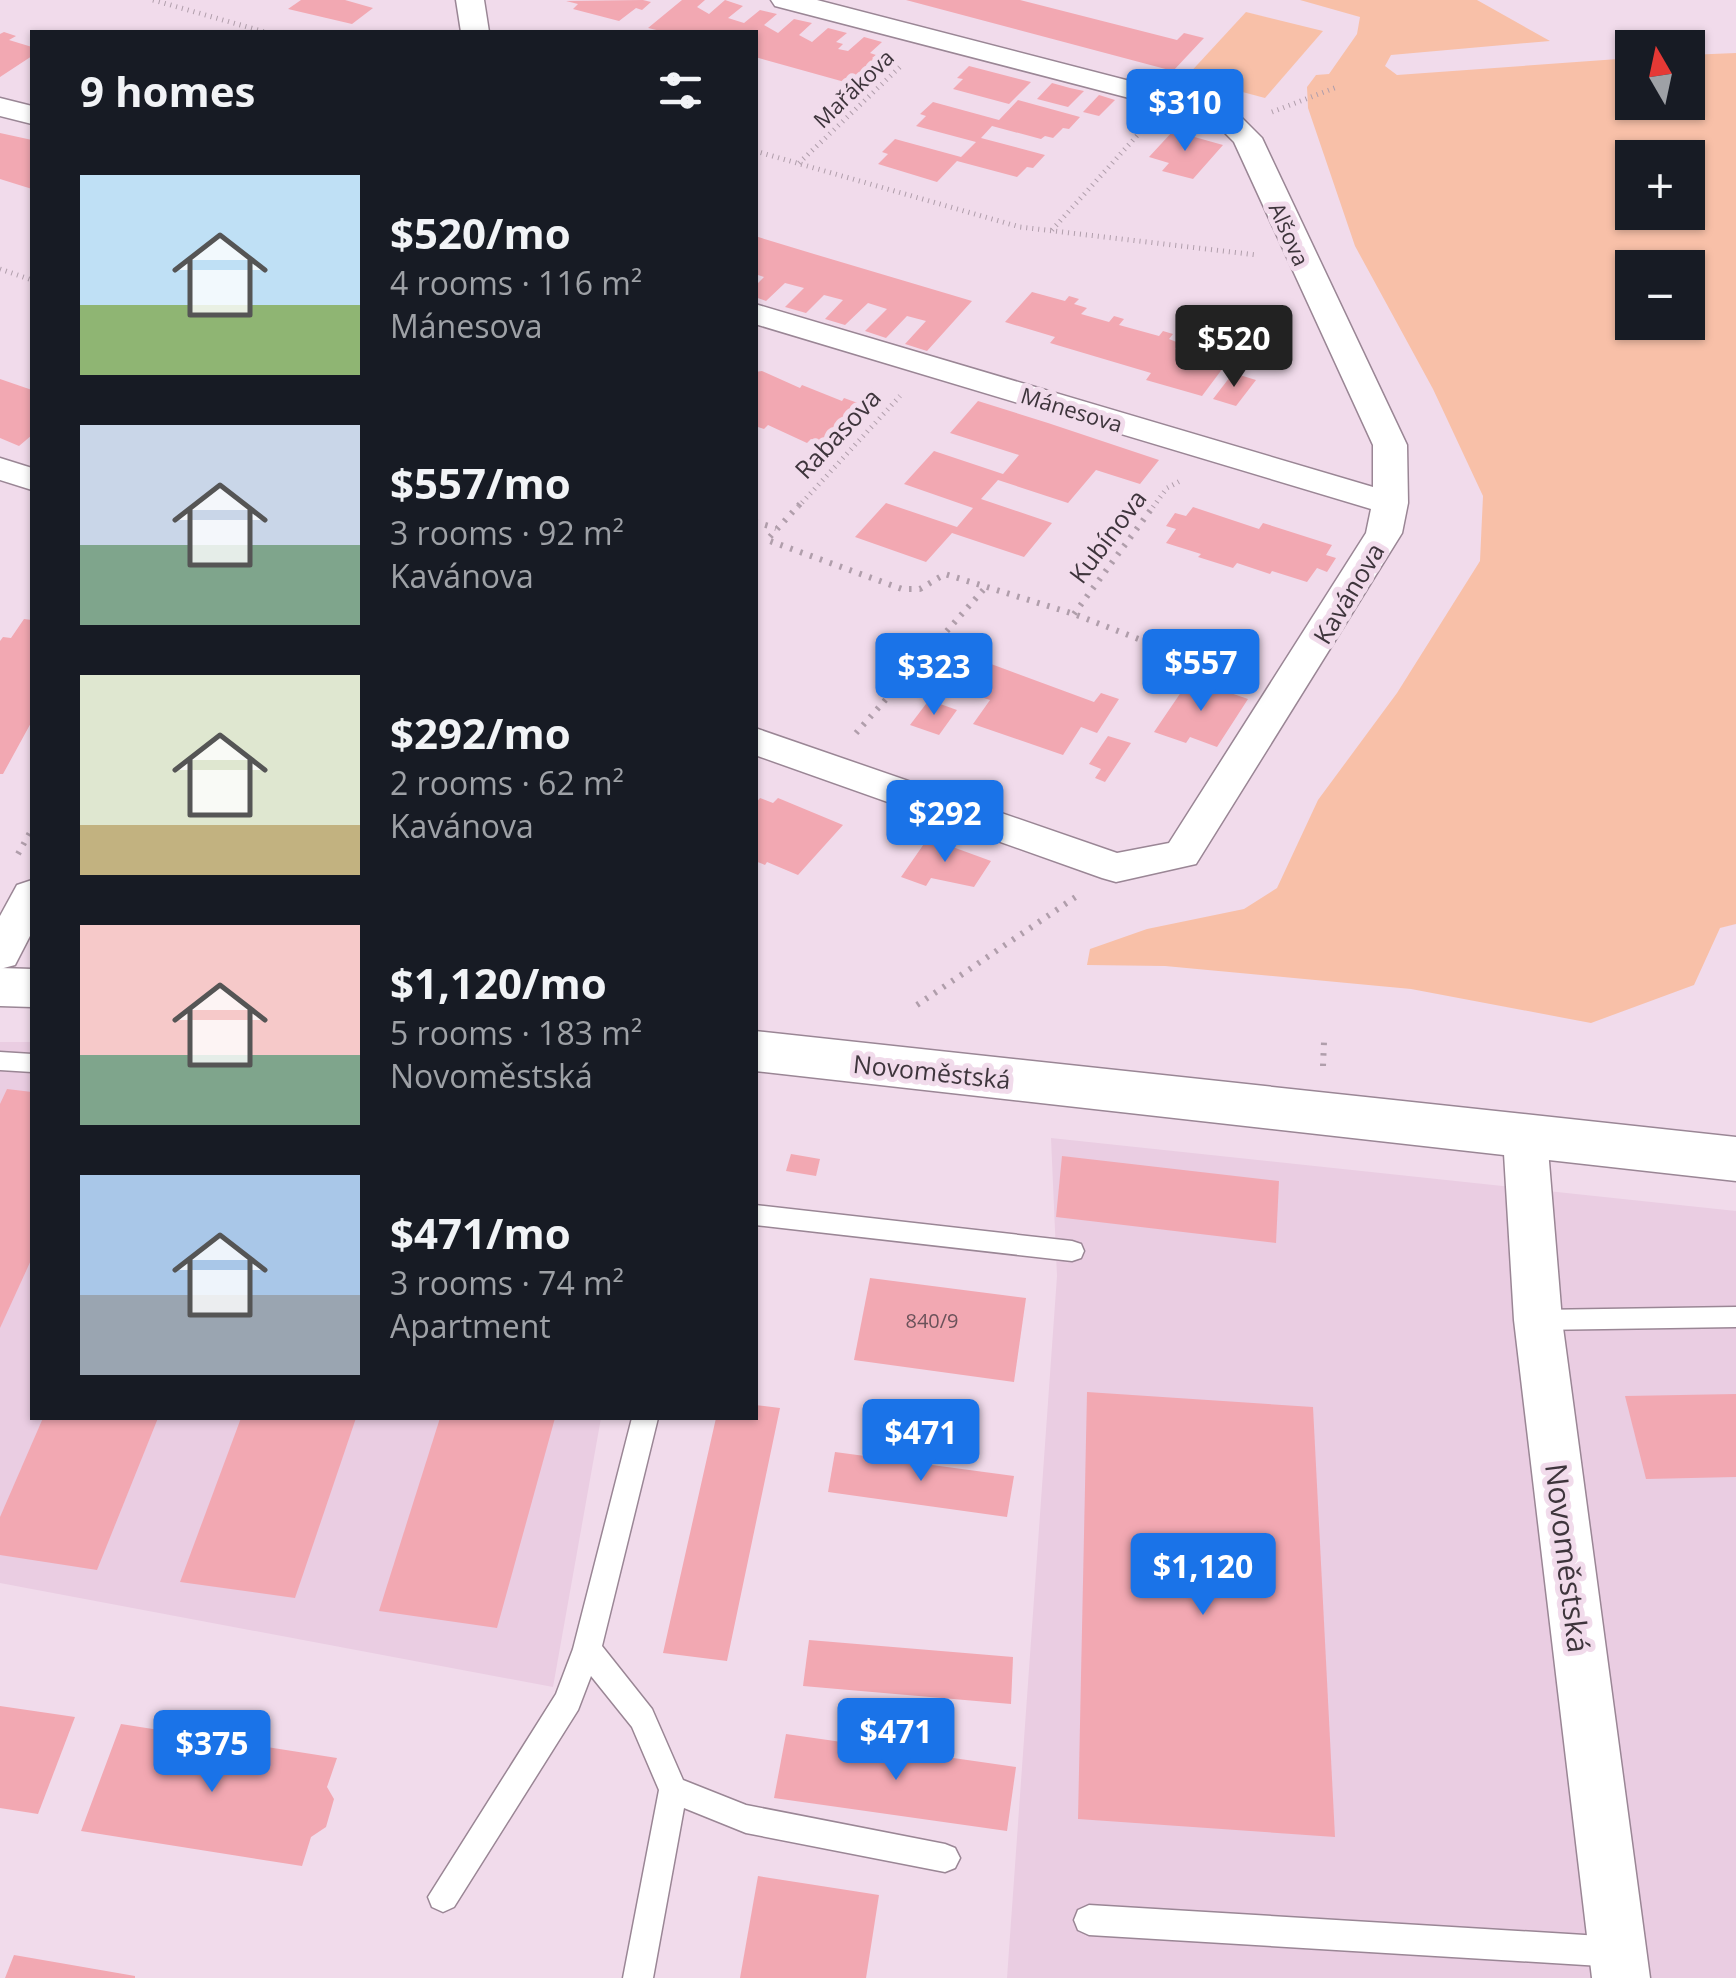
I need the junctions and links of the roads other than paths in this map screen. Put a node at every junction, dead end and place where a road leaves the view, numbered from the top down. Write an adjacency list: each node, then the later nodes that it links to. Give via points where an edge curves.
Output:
1 (470, 0): 3 (street)
2 (784, 0): 9 (street, Alšova, via 1226,118 1247,138 1390,445)
3 (475, 30)
4 (0, 107): 5 (street)
5 (30, 115)
6 (758, 315): 9 (street, Mánesova)
7 (0, 468): 8 (street)
8 (30, 479)
9 (1390, 503): 10 (street, Kavánova, via 1384,533 1182,854 1116,868)
10 (758, 742)
11 (30, 899): 12 (street)
12 (0, 954)
13 (0, 987): 14 (street)
14 (30, 988)
15 (758, 1051): 18 (street, Novoměstská)
16 (0, 1062): 17 (lane)
17 (30, 1063)
18 (1526, 1137): 19 (street, Novoměstská); 23 (street, Novoměstská)
19 (1736, 1160)
20 (758, 1215): 21 (lane)
21 (1072, 1250)
22 (1736, 1317): 23 (lane)
23 (1538, 1320): 30 (street, Novoměstská)
24 (644, 1420): 25 (lane)
25 (586, 1649): 26 (lane, via 642,1718); 28 (lane, via 568,1701)
26 (673, 1790): 27 (lane, via 746,1819); 31 (lane)
27 (946, 1858)
28 (443, 1897)
29 (1089, 1920): 30 (lane)
30 (1619, 1965)
31 (638, 1978)

